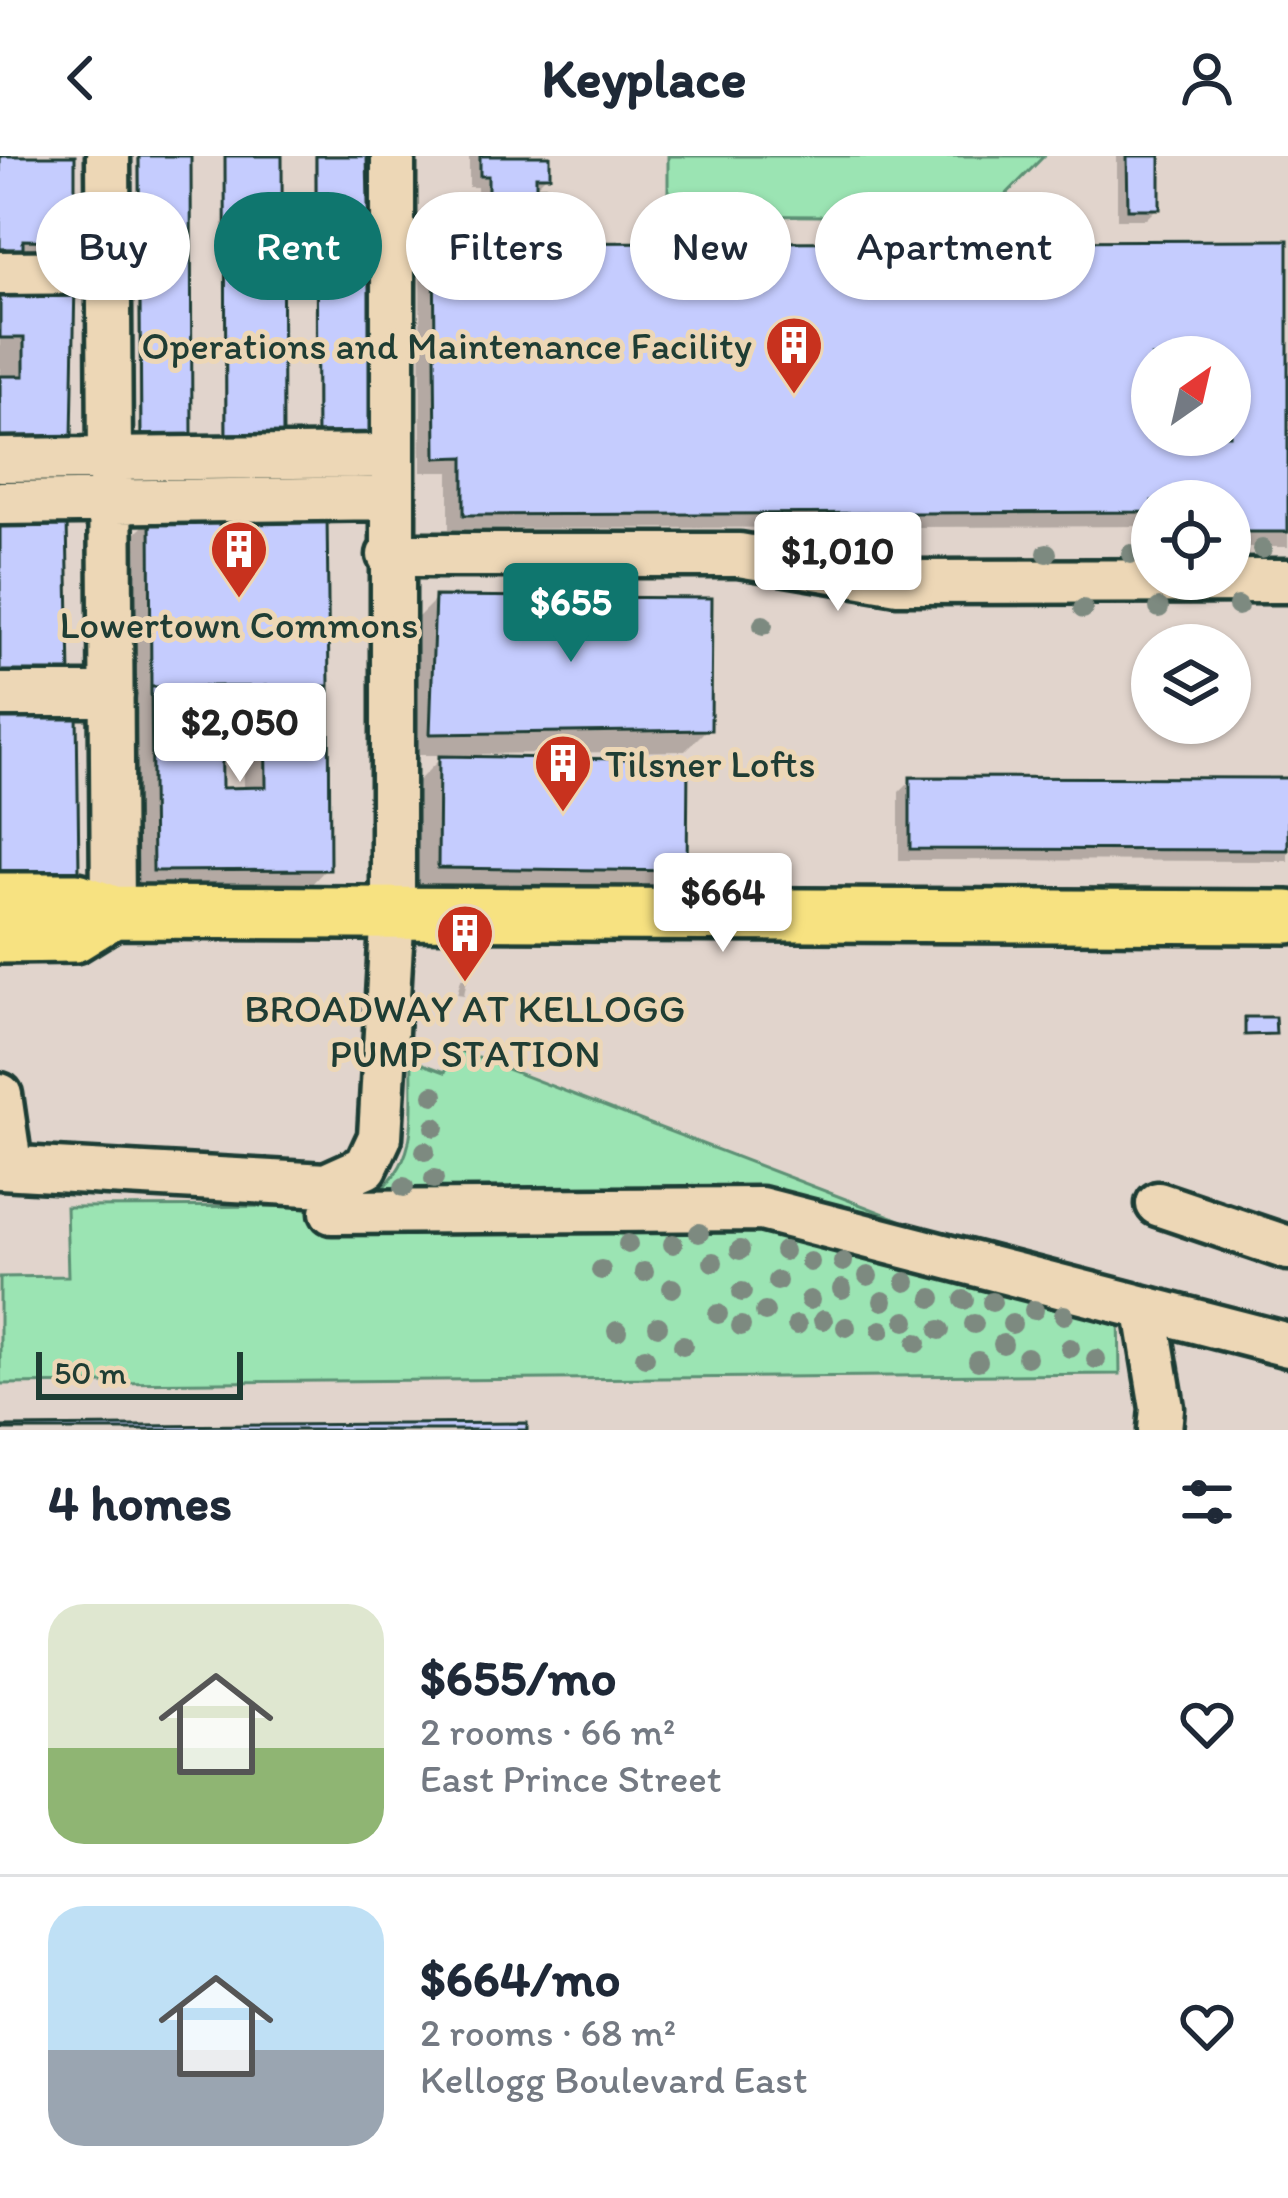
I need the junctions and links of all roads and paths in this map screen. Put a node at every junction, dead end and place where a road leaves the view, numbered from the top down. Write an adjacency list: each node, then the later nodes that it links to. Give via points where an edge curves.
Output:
1 (108, 156): 3 (street)
2 (393, 156): 7 (street)
3 (108, 192)
4 (0, 273): 5 (street)
5 (36, 273)
6 (109, 300): 8 (street)
7 (393, 456): 8 (street); 10 (street)
8 (111, 458): 9 (street); 12 (street)
9 (0, 460)
10 (391, 498): 12 (street); 13 (street)
11 (0, 503): 12 (street)
12 (111, 504): 16 (street)
13 (389, 555): 14 (street, via 739,555 898,582); 18 (street)
14 (1288, 581)
15 (0, 695): 16 (street)
16 (112, 695): 19 (street)
17 (0, 899): 19 (main road, via 77,899)
18 (393, 909): 19 (main road); 20 (main road); 23 (street, via 380,1137 358,1174 326,1185 231,1183)
19 (113, 912): 21 (main road, via 74,936)
20 (1288, 917)
21 (0, 937)
22 (0, 1095): 23 (street)
23 (5, 1165)
24 (1158, 1204): 26 (street)
25 (332, 1212): 27 (street, via 761,1209)
26 (1288, 1248)
27 (1146, 1311): 28 (street); 29 (street)
28 (1288, 1345)
29 (1160, 1430)

